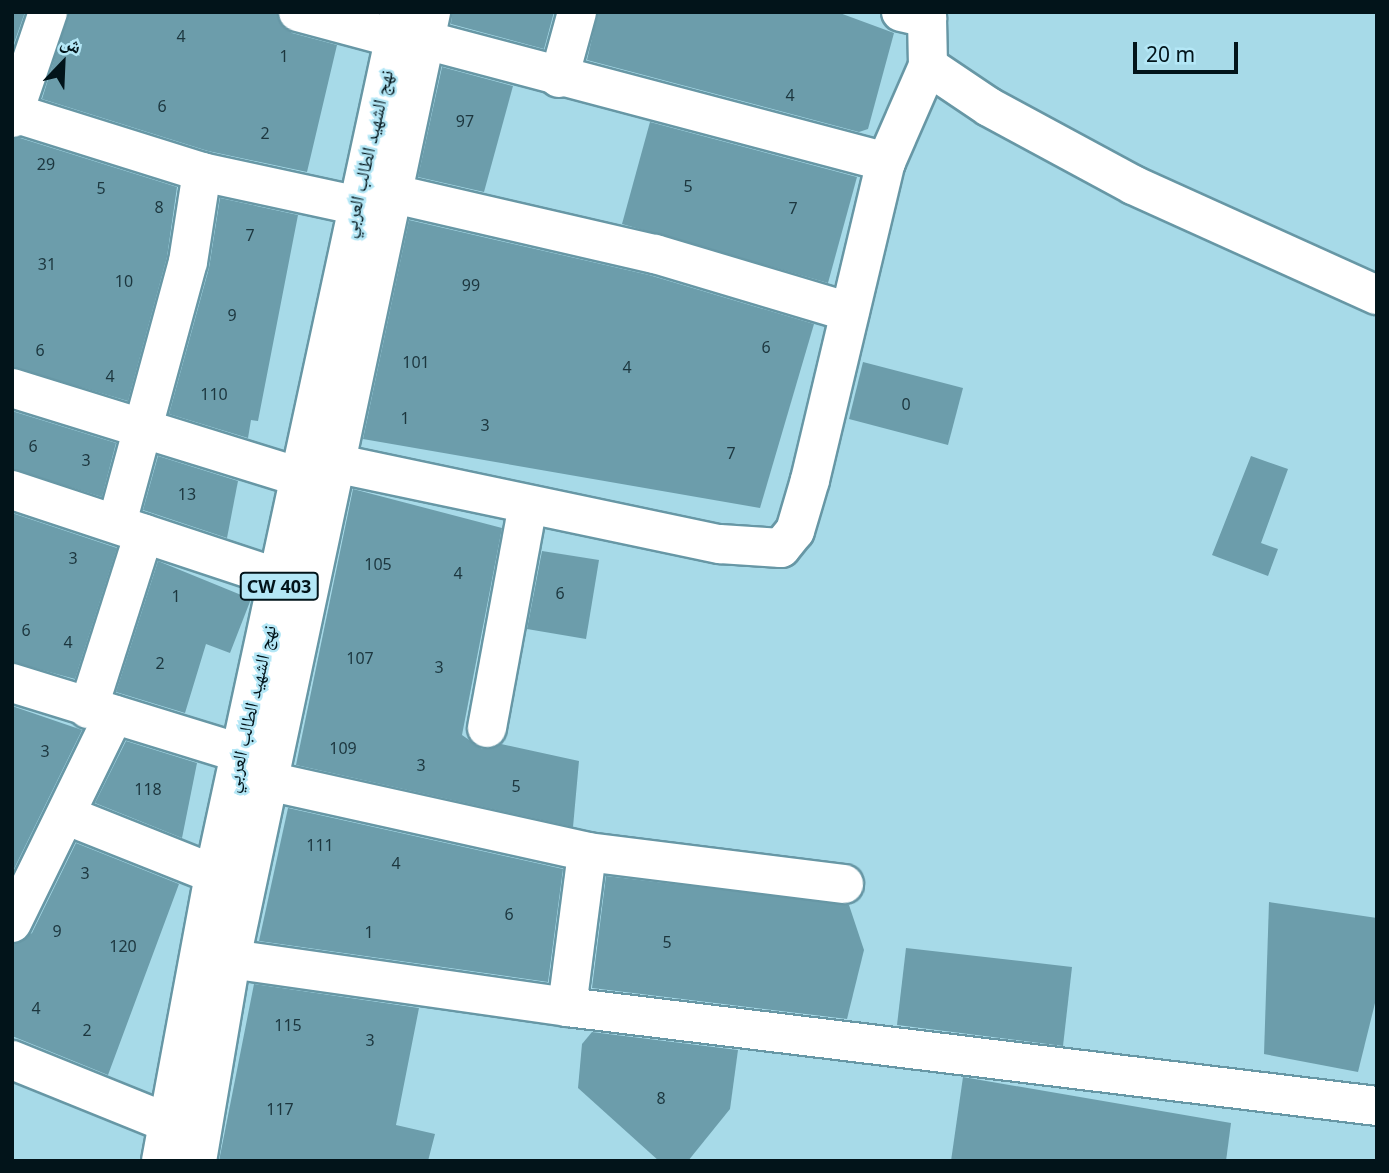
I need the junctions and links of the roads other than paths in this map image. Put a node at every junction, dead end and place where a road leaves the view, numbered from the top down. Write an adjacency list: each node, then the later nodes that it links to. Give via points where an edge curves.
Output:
1 (48, 12): 8 (street)
2 (298, 12): 5 (street)
3 (577, 12): 7 (street)
4 (901, 12): 6 (street, via 927,19)
5 (413, 26): 7 (street); 11 (street, نهج الشهيد الطالب العربي / CW 403); 12 (street, نهج الشهيد الطالب العربي / CW 403)
6 (928, 66): 9 (street); 13 (street, via 1133,185)
7 (559, 78): 9 (street)
8 (13, 116): 10 (street)
9 (886, 162): 14 (street)
10 (202, 173): 12 (street); 16 (street, via 188,262)
11 (390, 193): 14 (street, via 655,254); 17 (street, نهج الشهيد الطالب العربي / CW 403)
12 (354, 205): 17 (street, نهج الشهيد الطالب العربي / CW 403)
13 (1377, 295)
14 (850, 312): 19 (street, via 795,531 781,548 720,544)
15 (12, 388): 16 (street)
16 (141, 429): 17 (street); 20 (street)
17 (318, 470): 19 (street); 21 (street, نهج الشهيد الطالب العربي / CW 403); 26 (street, نهج الشهيد الطالب العربي / CW 403)
18 (12, 490): 20 (street)
19 (528, 505): 24 (street)
20 (130, 528): 21 (street); 23 (street)
21 (281, 579): 25 (street, نهج الشهيد الطالب العربي / CW 403)
22 (12, 682): 23 (street)
23 (101, 712): 25 (street); 27 (street)
24 (487, 728)
25 (240, 753): 30 (street, نهج الشهيد الطالب العربي / CW 403)
26 (268, 781): 28 (street); 33 (street, نهج الشهيد الطالب العربي / CW 403)
27 (68, 816): 29 (street); 30 (street)
28 (587, 852): 31 (street); 34 (street)
29 (24, 872): 32 (street)
30 (214, 874): 37 (street, نهج الشهيد الطالب العربي / CW 403)
31 (844, 884)
32 (12, 923)
33 (232, 959): 34 (street); 37 (street, نهج الشهيد الطالب العربي / CW 403)
34 (567, 1007): 36 (street)
35 (12, 1060): 37 (street)
36 (1377, 1106)
37 (182, 1147)

